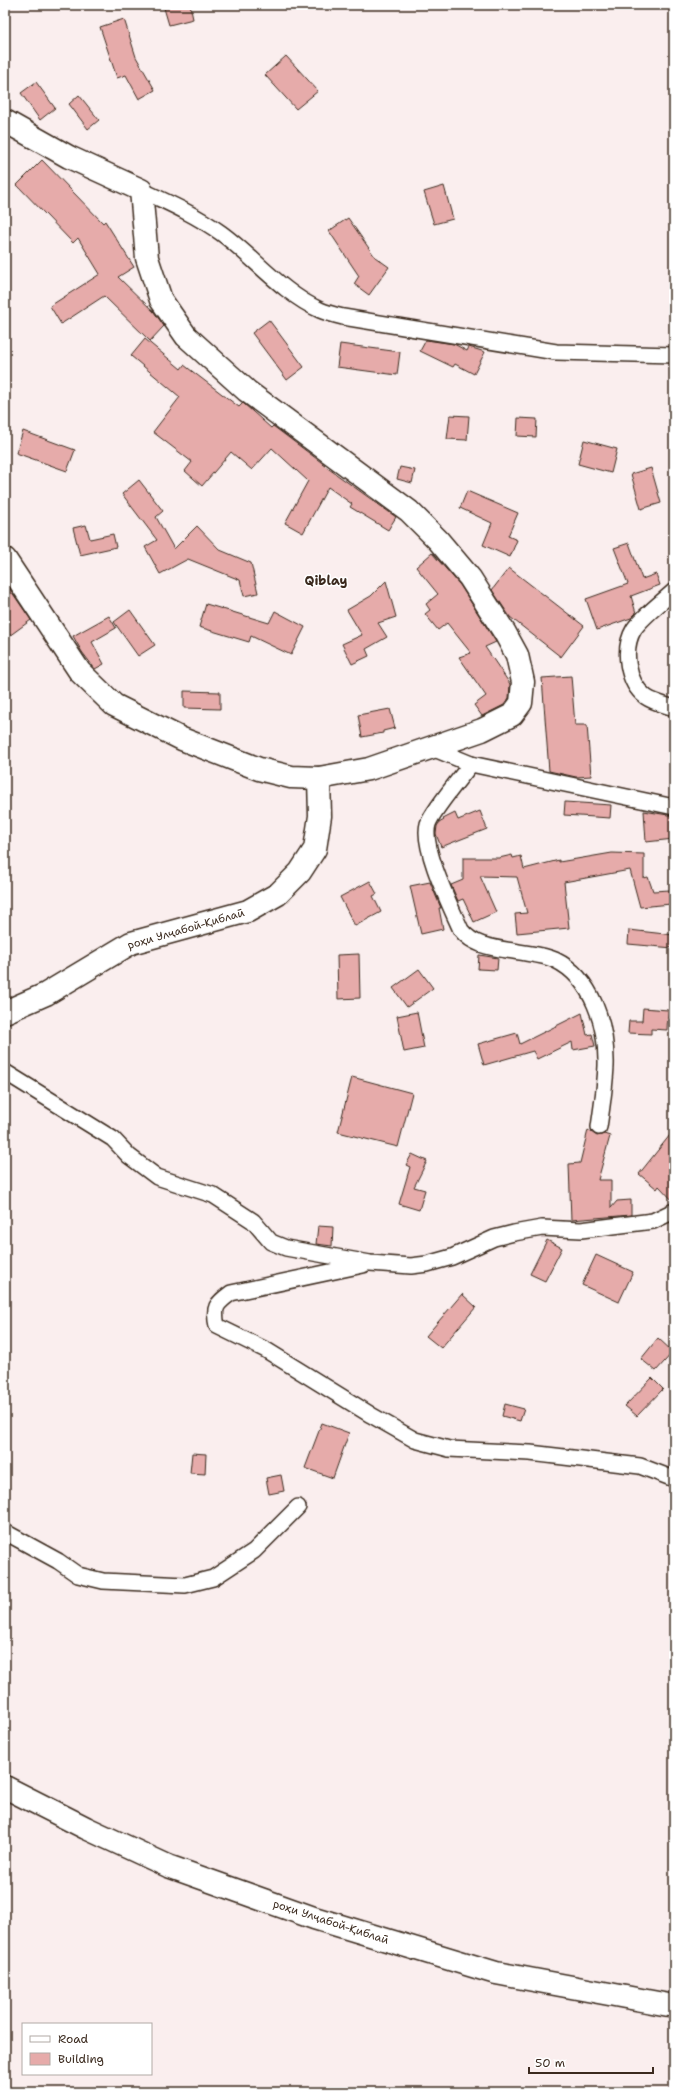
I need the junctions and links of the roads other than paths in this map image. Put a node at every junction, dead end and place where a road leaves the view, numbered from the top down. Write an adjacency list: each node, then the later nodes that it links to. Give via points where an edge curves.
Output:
1 (5, 121): 2 (street, via 69,157)
2 (141, 190): 3 (street, via 192,213 222,233 300,298 320,310 343,318 556,352); 7 (street, via 147,258 161,300 186,336 247,391 409,512 438,540 470,578 517,655 523,682 521,703 512,715 482,730)
3 (674, 355)
4 (5, 559): 9 (street, via 80,672 114,704 182,739 259,769 291,777)
5 (674, 591): 6 (street, via 634,629 629,642 627,660 633,682 646,697)
6 (674, 708)
7 (432, 748): 8 (street); 9 (street, via 369,769)
8 (471, 764): 10 (street); 13 (street, via 428,824 430,855 461,930 468,939 479,945 554,959 581,979 592,998 603,1035 606,1066)
9 (319, 778): 11 (street, роҳи Улҷабой-Қиблаӣ, via 320,816 315,849 300,872 278,894 248,911 131,943 46,994)
10 (674, 807)
11 (5, 1012)
12 (5, 1072): 15 (street, via 113,1139 129,1156 157,1177 213,1195 253,1222 271,1242 286,1248)
13 (600, 1127)
14 (674, 1211): 15 (street, via 653,1221 581,1230 542,1228 514,1233 494,1238 452,1257 427,1264 411,1266)
15 (370, 1263): 16 (street, via 231,1293 218,1303 214,1312 217,1326 266,1350 415,1440 449,1449 530,1453 640,1466)
16 (674, 1479)
17 (298, 1507): 18 (street, via 254,1551 213,1578 185,1585 110,1582 78,1575)
18 (5, 1532)
19 (5, 1787): 20 (street, роҳи Улҷабой-Қиблаӣ, via 168,1866 314,1918 496,1973)
20 (674, 2006)

